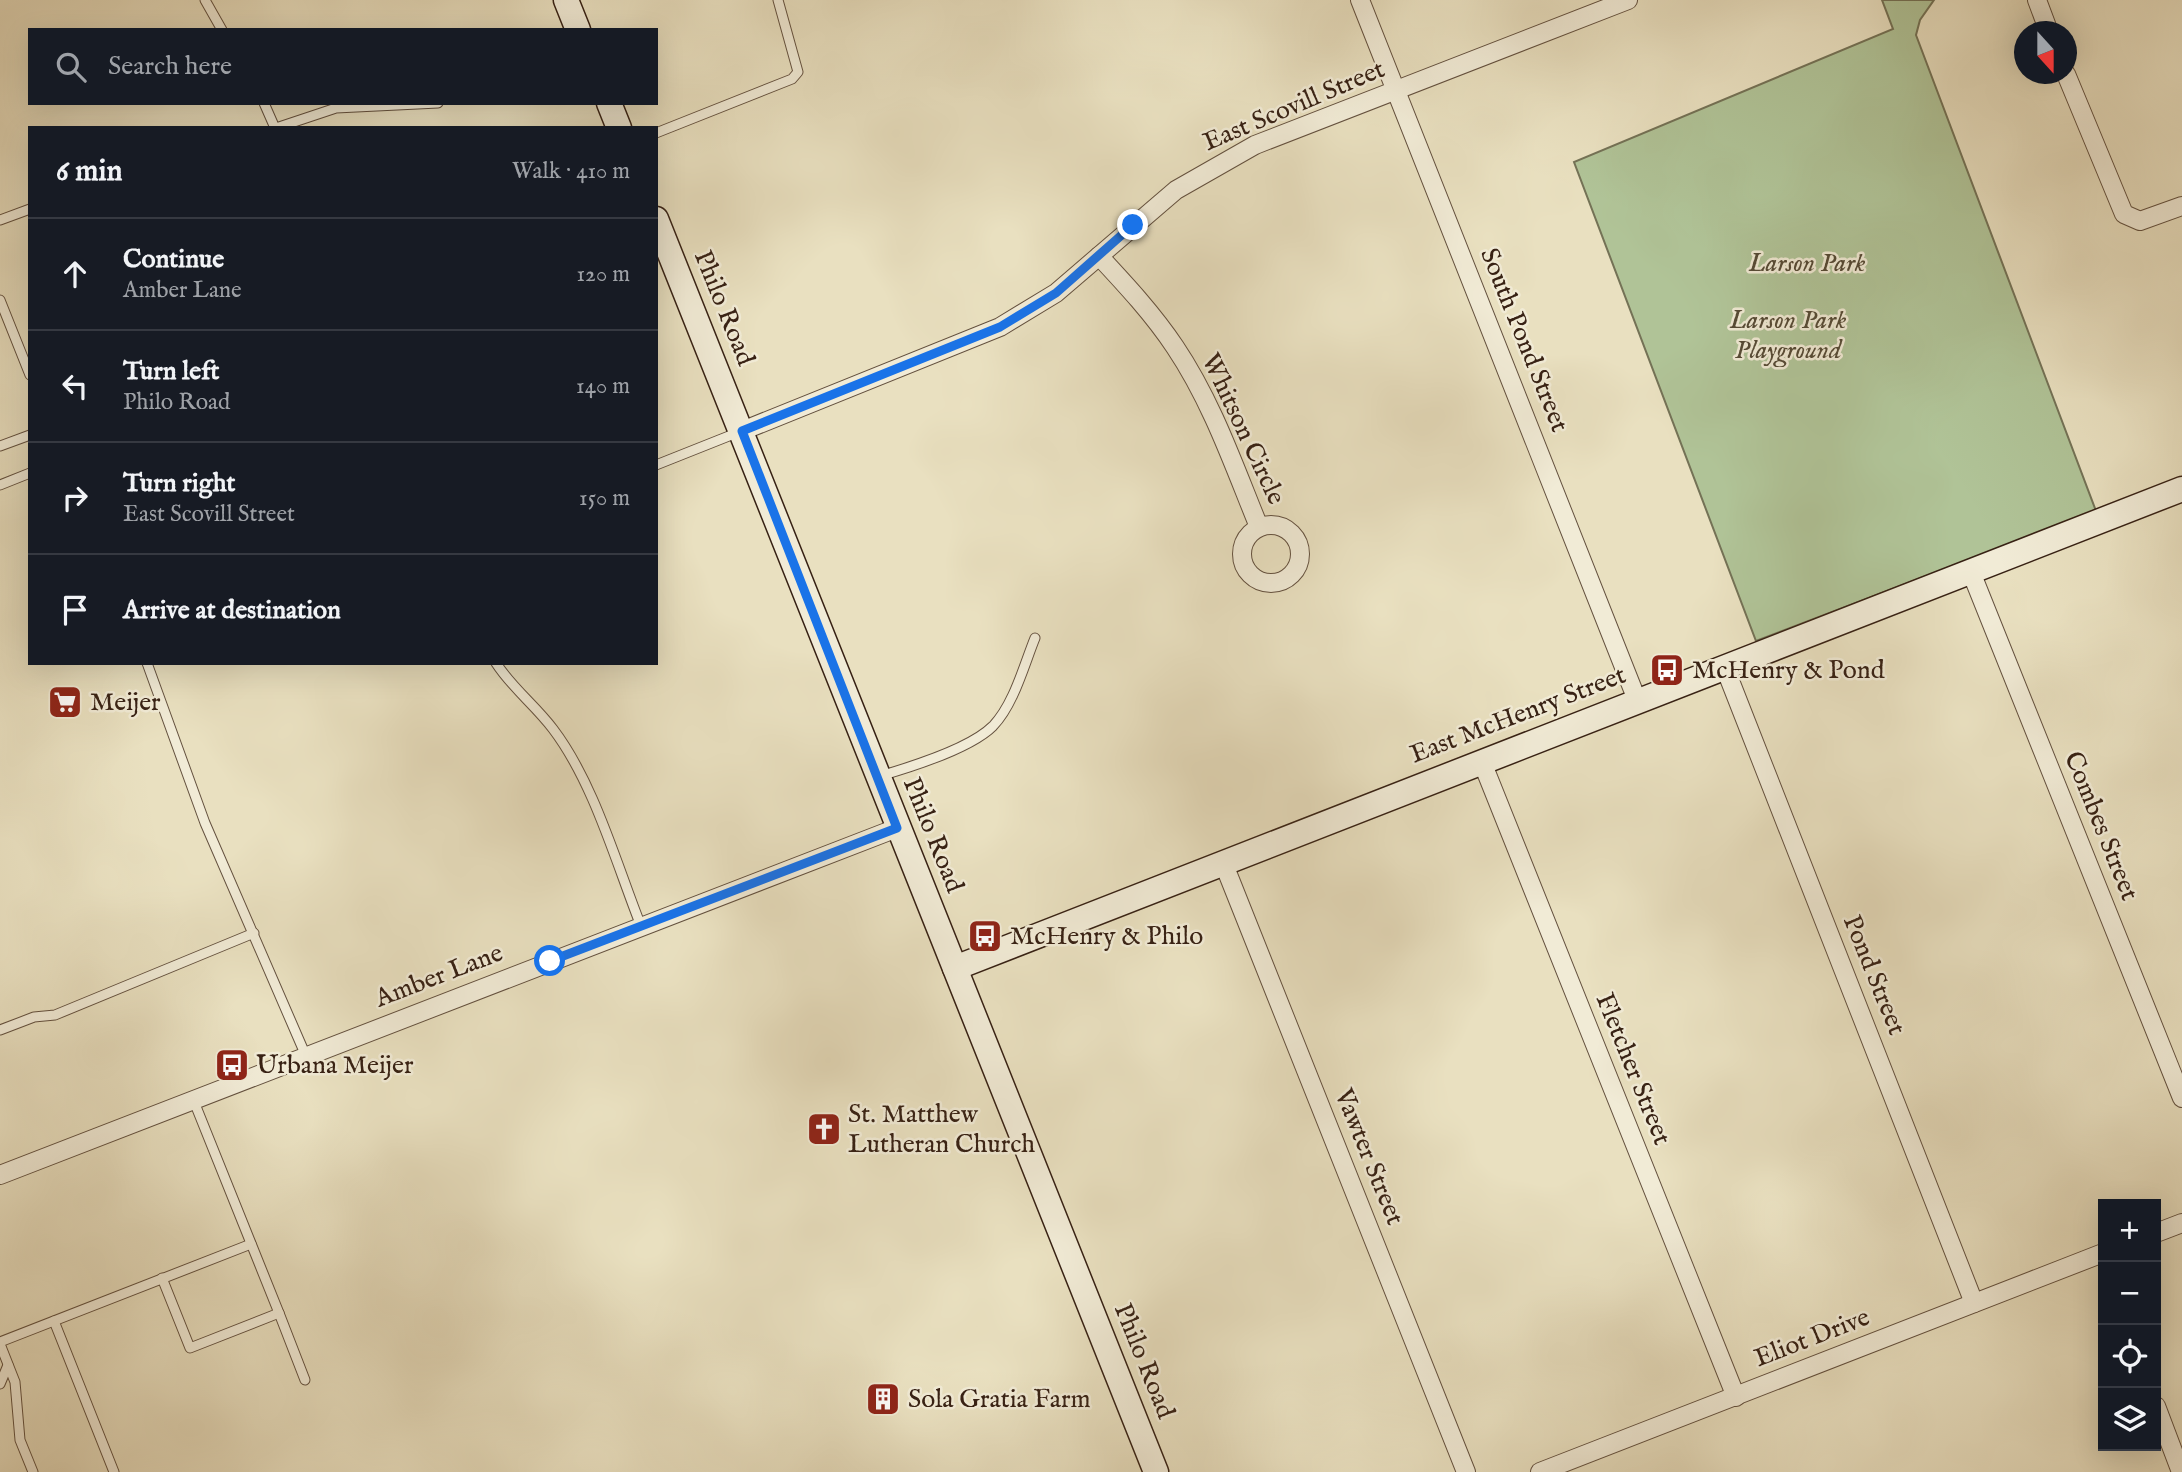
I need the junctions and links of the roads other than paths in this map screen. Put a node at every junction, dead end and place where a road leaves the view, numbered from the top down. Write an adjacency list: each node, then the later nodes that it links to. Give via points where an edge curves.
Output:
1 (205, 0): 8 (lane)
2 (566, 0): 9 (main road)
3 (778, 0): 18 (lane, via 798,72 792,79)
4 (1360, 0): 11 (street, South Pond Street)
5 (1628, 0): 11 (street, East Scovill Street)
6 (2037, 0): 7 (street)
7 (2045, 21)
8 (221, 28)
9 (577, 28)
10 (2070, 84): 19 (street, via 2124,214 2132,219 2153,217)
11 (1396, 90): 23 (street, East Scovill Street, via 1231,157 1161,202); 39 (street, South Pond Street)
12 (265, 105): 15 (lane)
13 (397, 105): 16 (lane, via 336,108)
14 (610, 105): 17 (main road)
15 (275, 126)
16 (282, 126)
17 (618, 126)
18 (658, 132)
19 (2182, 206)
20 (28, 210): 21 (lane)
21 (0, 220)
22 (658, 224): 26 (main road, Philo Road)
23 (1099, 256): 26 (street, East Scovill Street, via 1056,293 1000,327); 33 (street, Whitson Circle, via 1176,348 1224,441)
24 (0, 300): 25 (lane)
25 (28, 370)
26 (742, 431): 29 (lane); 41 (main road, Philo Road)
27 (28, 436): 28 (lane)
28 (0, 446)
29 (658, 465)
30 (28, 475): 31 (lane)
31 (0, 485)
32 (2182, 489): 34 (main road, East McHenry Street)
33 (1259, 527)
34 (1971, 572): 38 (main road, East McHenry Street); 49 (street, Combes Street)
35 (1035, 638): 41 (lane, via 1006,707 993,726 973,739)
36 (149, 665): 45 (lane, via 205,824)
37 (497, 665): 44 (lane, via 508,683 553,729 577,769)
38 (1725, 668): 39 (main road, East McHenry Street); 57 (street, Pond Street)
39 (1637, 700): 40 (main road, East McHenry Street)
40 (1482, 762): 43 (main road, East McHenry Street); 64 (street, Fletcher Street)
41 (877, 777): 42 (main road, Philo Road)
42 (897, 828): 44 (street, Amber Lane); 46 (main road, Philo Road)
43 (1223, 862): 46 (main road, East McHenry Street); 69 (street, Vawter Street)
44 (641, 926): 48 (street, Amber Lane)
45 (254, 933): 47 (lane, via 55,1015 34,1017); 48 (lane)
46 (955, 968): 68 (main road, Philo Road)
47 (0, 1030)
48 (306, 1056): 50 (street, Amber Lane)
49 (2182, 1098)
50 (193, 1099): 51 (street, Amber Lane); 54 (lane)
51 (0, 1175)
52 (2182, 1223): 53 (street)
53 (2161, 1231)
54 (251, 1244): 56 (lane); 58 (lane)
55 (2098, 1261): 57 (street, Eliot Drive)
56 (162, 1278): 58 (lane, via 190,1348); 59 (lane)
57 (1974, 1303): 64 (street, Eliot Drive)
58 (279, 1313): 62 (lane)
59 (54, 1321): 60 (lane); 67 (lane)
60 (0, 1343): 61 (lane)
61 (8, 1365): 63 (lane); 66 (lane, via 15,1382 20,1440)
62 (305, 1380)
63 (0, 1384)
64 (1735, 1396): 70 (street, Eliot Drive)
65 (2161, 1419): 71 (street)
66 (33, 1472)
67 (114, 1472)
68 (1156, 1472)
69 (1466, 1472)
70 (1540, 1472)
71 (2181, 1472)

